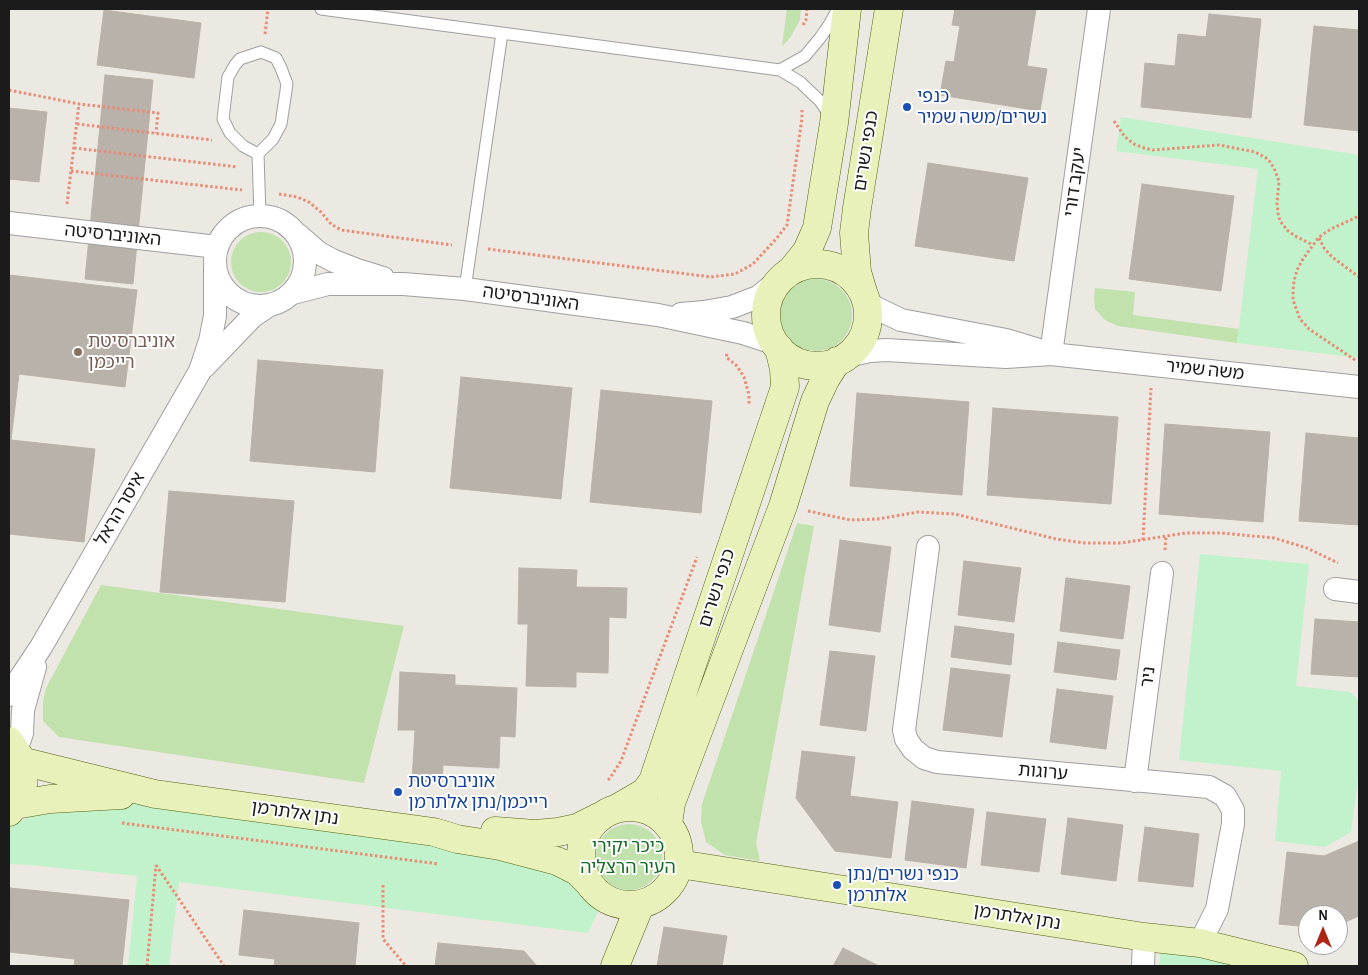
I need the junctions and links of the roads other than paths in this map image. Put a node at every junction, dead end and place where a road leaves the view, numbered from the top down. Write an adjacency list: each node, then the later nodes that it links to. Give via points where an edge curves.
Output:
1 (321, 9): 6 (lane)
2 (838, 9): 7 (lane, via 805,56)
3 (847, 9): 8 (street, כנפי נשרים)
4 (888, 9): 18 (street, כנפי נשרים, via 854,233 858,272)
5 (1099, 9): 22 (street, יעקב דורי)
6 (502, 33): 7 (lane); 16 (lane)
7 (780, 70): 8 (lane, via 800,82 820,101)
8 (834, 123): 14 (street, כנפי נשרים, via 817,228 807,251)
9 (258, 154): 9 (lane, via 243,146 230,133 223,119 228,76 240,60 261,52 276,58 287,84 281,124 273,139); 10 (lane)
10 (260, 216): 12 (street, via 281,221); 13 (street, via 246,218 224,234)
11 (9, 223): 13 (street, האוניברסיטה)
12 (297, 234): 15 (street, האוניברסיטה, via 334,261); 17 (street, via 304,247 306,261 303,280)
13 (216, 258): 19 (street, via 220,282 234,298 253,306); 24 (street, איסר הראל, via 215,316)
14 (784, 276): 18 (street, via 806,265 823,264 840,269 854,279); 20 (street, האוניברסיטה, via 758,297 732,307); 21 (street, via 769,295 766,311 767,327)
15 (403, 284): 16 (street, האוניברסיטה); 17 (street, האוניברסיטה, via 328,284)
16 (465, 289): 20 (street, האוניברסיטה)
17 (293, 293): 19 (street)
18 (865, 298): 22 (street, משה שמיר, via 876,308 901,320 1006,340); 23 (street, via 867,328 859,343)
19 (268, 306): 24 (street, איסר הראל, via 253,316)
20 (658, 316): 21 (street, האוניברסיטה, via 743,333)
21 (776, 345): 23 (street, via 799,363 815,366 832,364); 36 (street, כנפי נשרים, via 784,369 785,387 653,781 645,792)
22 (1051, 354): 23 (street, משה שמיר, via 1006,357 886,350); 25 (street, משה שמיר)
23 (842, 358): 37 (street, כנפי נשרים, via 826,378 815,401 783,506 671,803)
24 (200, 371): 30 (street, איסר הראל)
25 (1359, 387)
26 (928, 547): 33 (street, ערוגות, via 904,730 913,749 924,758 937,762)
27 (1162, 573): 33 (street, ניר)
28 (1334, 589): 29 (street)
29 (1359, 592)
30 (41, 647): 31 (street, איסר הראל); 32 (street, איסר הראל)
31 (9, 695)
32 (15, 751): 34 (street, נתן אלתרמן); 35 (street, via 23,772 23,784)
33 (1135, 781): 43 (street, ערוגות, via 1209,787 1225,796 1234,810 1218,909)
34 (155, 794): 35 (street, נתן אלתרמן, via 50,799); 38 (street, נתן אלתרמן)
35 (12, 808)
36 (608, 813): 37 (street, via 629,807 644,809); 38 (street, נתן אלתרמן, via 577,828 558,832 535,834 461,828); 40 (street, via 591,826 582,844 582,869)
37 (668, 824): 39 (street, via 680,850)
38 (434, 832): 40 (street, נתן אלתרמן, via 556,861 577,871)
39 (679, 864): 41 (street, via 675,878 666,890 654,900); 42 (street, נתן אלתרמן)
40 (588, 882): 41 (street, via 600,896 613,902)
41 (640, 905): 44 (street)
42 (1144, 937): 43 (street, נתן אלתרמן); 45 (street)
43 (1200, 943): 46 (street, נתן אלתרמן)
44 (615, 966)
45 (1143, 966)
46 (1294, 966)

